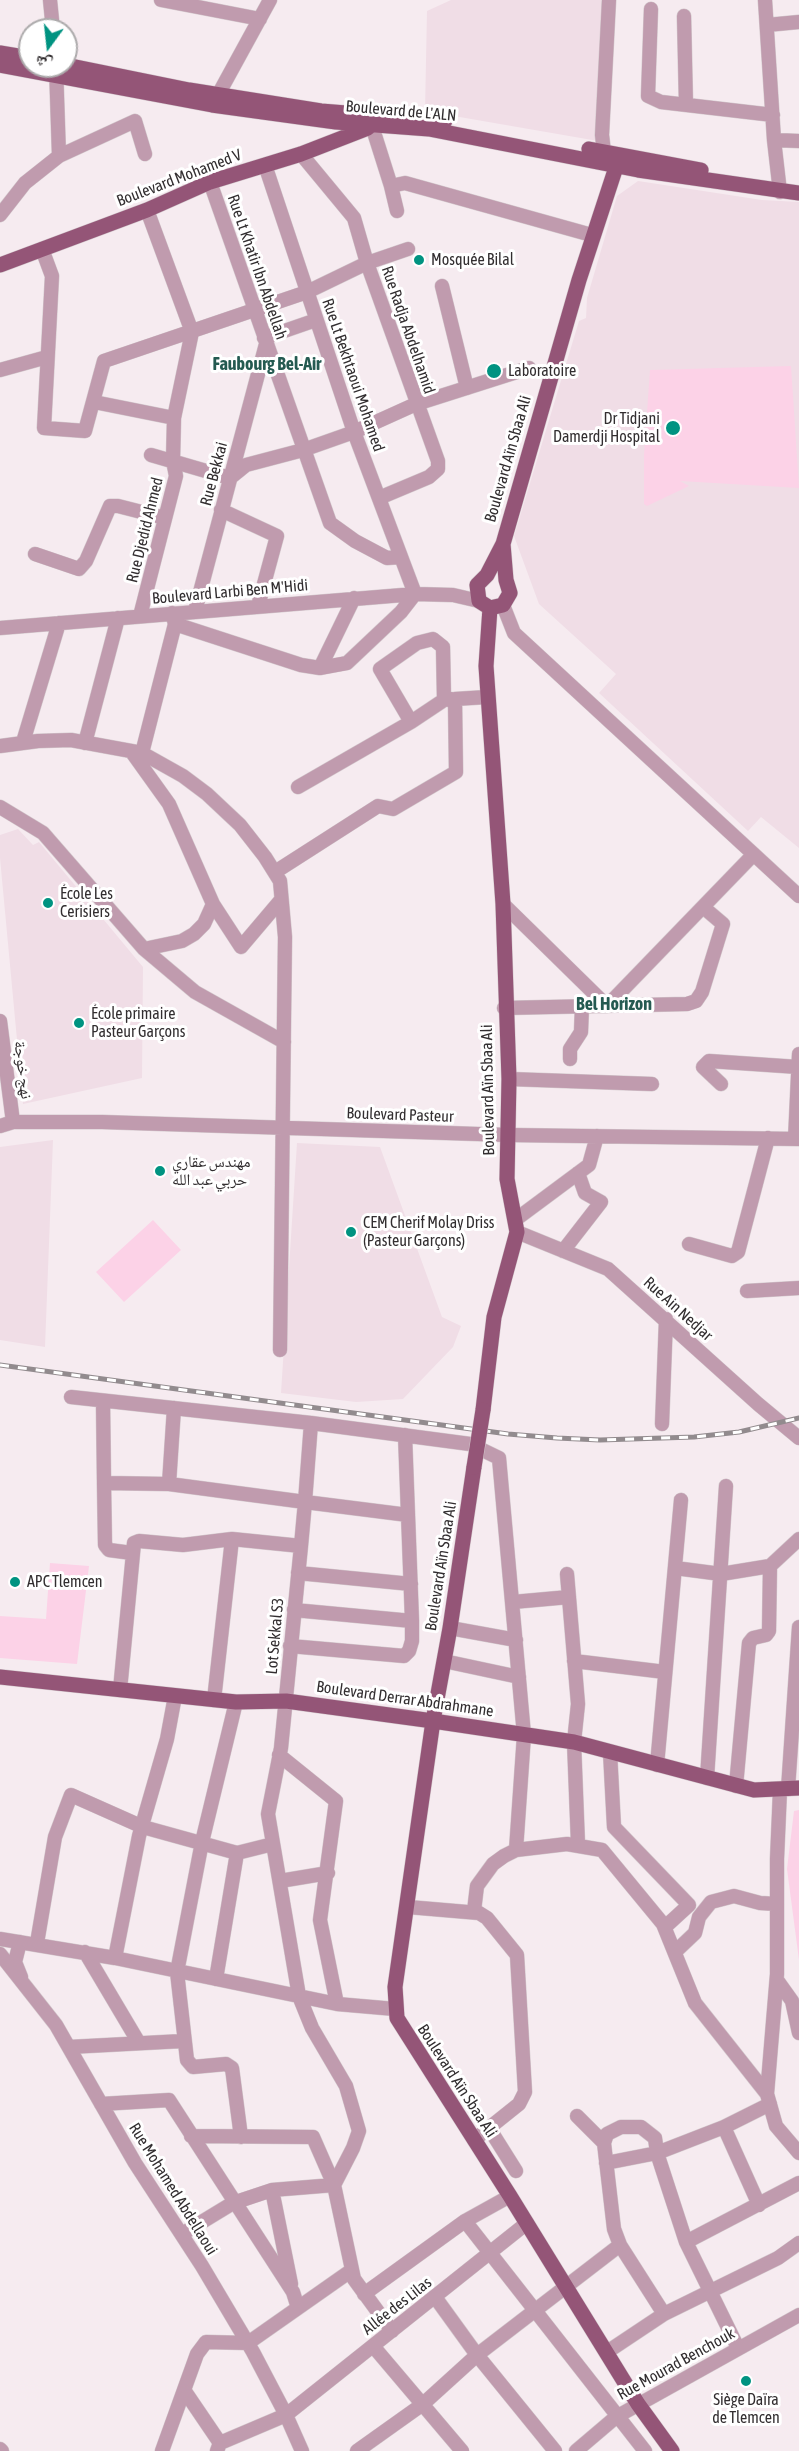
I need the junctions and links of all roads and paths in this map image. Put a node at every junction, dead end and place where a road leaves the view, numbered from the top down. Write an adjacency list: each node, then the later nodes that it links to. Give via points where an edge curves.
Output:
1 (50, 0): 8 (street)
2 (161, 0): 9 (street)
3 (270, 0): 9 (street)
4 (609, 0): 28 (street, via 602,135)
5 (765, 0): 11 (street)
6 (651, 9): 20 (street, via 648,96)
7 (684, 16): 20 (street)
8 (52, 18)
9 (260, 19): 19 (street)
10 (799, 22): 11 (street)
11 (766, 25): 21 (street)
12 (0, 52): 13 (main road)
13 (18, 56)
14 (0, 65): 15 (main road, Boulevard de L'ALN)
15 (18, 66)
16 (78, 72): 19 (main road, Boulevard de L'ALN)
17 (78, 73): 22 (main road, Boulevard de L'ALN, via 212,105)
18 (59, 78): 27 (street)
19 (218, 95): 28 (main road, Boulevard de L'ALN, via 321,111 426,118)
20 (686, 105): 21 (street)
21 (772, 115): 23 (street)
22 (372, 126): 26 (main road, Boulevard Mohamed V); 28 (main road, Boulevard de L'ALN, via 429,129); 33 (street)
23 (774, 140): 24 (street); 34 (street)
24 (799, 141)
25 (145, 154): 27 (street, via 135,121)
26 (301, 154): 29 (main road, Boulevard Mohamed V); 43 (street, Rue Radja Abdelhamid, via 354,218)
27 (59, 156): 39 (street, via 25,183)
28 (611, 159): 30 (main road, Boulevard de L'ALN); 34 (main road, Boulevard de L'ALN); 36 (main road, Boulevard Aïn Sbaa Ali); 40 (main road, Boulevard Aïn Sbaa Ali)
29 (265, 165): 31 (main road, Boulevard Mohamed V); 47 (street, Rue Lt Bekhtaoui Mohamed)
30 (638, 170): 34 (main road, Boulevard de L'ALN); 36 (main road, via 622,179)
31 (210, 182): 37 (main road, Boulevard Mohamed V); 48 (street, Rue Lt Khatir Ibn Abdellah)
32 (799, 183): 34 (main road, Boulevard de L'ALN)
33 (392, 186): 38 (street); 40 (street, via 405,183)
34 (779, 187): 35 (main road, Boulevard de L'ALN)
35 (799, 193)
36 (605, 200): 45 (main road, Boulevard Aïn Sbaa Ali)
37 (147, 210): 41 (main road, Boulevard Mohamed V); 50 (street)
38 (398, 211)
39 (0, 216)
40 (588, 234): 45 (main road, Boulevard Aïn Sbaa Ali)
41 (42, 249): 44 (main road, Boulevard Mohamed V); 52 (street, via 52,276)
42 (408, 249): 43 (street)
43 (367, 263): 47 (street); 57 (street, Rue Radja Abdelhamid)
44 (0, 265)
45 (579, 280): 67 (main road, Boulevard Aïn Sbaa Ali)
46 (442, 286): 55 (street)
47 (307, 292): 48 (street); 49 (street, Rue Lt Bekhtaoui Mohamed)
48 (253, 309): 50 (street); 51 (street, Rue Lt Khatir Ibn Abdellah)
49 (316, 320): 51 (street); 59 (street, Rue Lt Bekhtaoui Mohamed)
50 (192, 332): 56 (street, via 104,361); 58 (street, Rue Djedid Ahmed)
51 (265, 341): 60 (street, Rue Lt Khatir Ibn Abdellah); 63 (street, Rue Bekkai)
52 (47, 357): 54 (street); 56 (street, via 44,428 85,431)
53 (529, 368): 55 (street)
54 (0, 370)
55 (467, 388): 57 (street)
56 (94, 402): 58 (street)
57 (416, 405): 59 (street); 64 (street, Rue Radja Abdelhamid, via 438,469 429,477)
58 (174, 418): 62 (street, Rue Djedid Ahmed)
59 (354, 432): 60 (street); 64 (street, Rue Lt Bekhtaoui Mohamed)
60 (303, 450): 63 (street, via 246,465); 69 (street, Rue Lt Khatir Ibn Abdellah, via 330,523 387,558)
61 (151, 455): 62 (street)
62 (173, 461): 63 (street); 66 (street, Rue Djedid Ahmed, via 176,476)
63 (230, 478): 65 (street, Rue Bekkai)
64 (379, 498): 69 (street, Rue Lt Bekhtaoui Mohamed)
65 (221, 510): 76 (street, via 277,536); 77 (street, Rue Bekkai)
66 (165, 518): 68 (street, via 110,506 79,569); 78 (street, Rue Djedid Ahmed)
67 (502, 544): 70 (main road); 71 (main road)
68 (35, 554)
69 (401, 557): 72 (street, Rue Lt Bekhtaoui Mohamed)
70 (482, 580): 71 (main road, via 497,575); 73 (street); 75 (main road)
71 (506, 580): 75 (main road, via 510,593)
72 (415, 594): 73 (street, Boulevard Larbi Ben M'Hidi); 74 (street, Boulevard Larbi Ben M'Hidi); 83 (street, via 347,663)
73 (447, 595): 75 (street)
74 (354, 598): 76 (street, Boulevard Larbi Ben M'Hidi); 83 (street)
75 (491, 605): 84 (main road, Boulevard Aïn Sbaa Ali, via 486,666); 93 (street, via 514,633)
76 (258, 606): 77 (street, Boulevard Larbi Ben M'Hidi)
77 (195, 611): 80 (street, Boulevard Larbi Ben M'Hidi)
78 (140, 616): 79 (street, Boulevard Larbi Ben M'Hidi); 80 (street, Boulevard Larbi Ben M'Hidi)
79 (118, 618): 81 (street, Boulevard Larbi Ben M'Hidi); 88 (street)
80 (173, 619): 83 (street, via 301,665); 90 (street)
81 (60, 623): 82 (street, Boulevard Larbi Ben M'Hidi); 87 (street)
82 (0, 628)
83 (320, 668)
84 (488, 697): 85 (street); 98 (main road, Boulevard Aïn Sbaa Ali)
85 (450, 699): 86 (street); 86 (street, via 443,647 433,639 417,643 380,669); 94 (street, via 456,772 393,809 378,806)
86 (411, 722): 91 (street)
87 (23, 742): 88 (street); 89 (street)
88 (85, 743): 90 (street)
89 (0, 746)
90 (136, 752): 94 (street, via 183,776 207,794 240,825); 97 (street, via 169,804)
91 (297, 787)
92 (0, 807): 100 (street, via 43,833)
93 (753, 855): 95 (street); 99 (street)
94 (275, 872): 96 (street, via 280,881)
95 (799, 896)
96 (280, 901): 97 (street, via 241,947); 105 (street, via 285,937)
97 (213, 904): 100 (street, via 204,924 194,934 182,941)
98 (503, 904): 102 (street); 103 (main road, Boulevard Aïn Sbaa Ali)
99 (703, 907): 102 (street); 102 (street, via 723,924 696,1001)
100 (144, 949): 105 (street, via 195,992)
101 (582, 1006): 102 (street); 103 (street); 107 (street, via 581,1032 570,1049)
102 (607, 1006)
103 (504, 1008): 109 (main road, Boulevard Aïn Sbaa Ali)
104 (0, 1021): 112 (street, نهج خوجة)
105 (284, 1042): 113 (street)
106 (799, 1054): 108 (street)
107 (570, 1059)
108 (798, 1067): 111 (street, via 709,1061 703,1067); 117 (street)
109 (508, 1079): 110 (street); 114 (main road, Boulevard Aïn Sbaa Ali)
110 (652, 1084)
111 (721, 1084)
112 (6, 1124): 113 (street, Boulevard Pasteur)
113 (284, 1128): 114 (street, Boulevard Pasteur); 125 (street)
114 (509, 1135): 115 (street, Boulevard Pasteur); 119 (main road, Boulevard Aïn Sbaa Ali, via 507,1179)
115 (597, 1136): 116 (street, Boulevard Pasteur); 118 (street, via 589,1165)
116 (768, 1138): 117 (street, Boulevard Pasteur); 120 (street, via 738,1252 732,1256)
117 (797, 1139)
118 (578, 1173): 119 (street); 121 (street, via 585,1193 601,1202)
119 (516, 1226): 121 (street, Rue Ain Nedjar); 154 (main road, Boulevard Aïn Sbaa Ali, bridge, via 494,1317)
120 (689, 1244)
121 (563, 1251): 124 (street, Rue Ain Nedjar, via 608,1269)
122 (799, 1288): 123 (street)
123 (747, 1291)
124 (666, 1319): 130 (street); 132 (street, Rue Ain Nedjar)
125 (280, 1350)
126 (71, 1397): 127 (street)
127 (103, 1401): 128 (street); 133 (street)
128 (174, 1408): 129 (street); 134 (street)
129 (311, 1423): 131 (street); 137 (street, Lot Sekkal S3)
130 (662, 1424)
131 (405, 1435): 138 (street); 150 (street, via 470,1444 499,1458)
132 (799, 1438)
133 (104, 1483): 134 (street); 142 (street, via 106,1549)
134 (170, 1484): 137 (street)
135 (726, 1486): 147 (street)
136 (681, 1500): 144 (street)
137 (305, 1502): 138 (street); 141 (street, Lot Sekkal S3)
138 (408, 1515): 148 (street)
139 (232, 1539): 141 (street); 142 (street, via 183,1545 139,1541 134,1543); 164 (street)
140 (799, 1539): 143 (street)
141 (301, 1546): 145 (street, Lot Sekkal S3)
142 (132, 1553): 162 (street)
143 (770, 1566): 147 (street); 174 (street, via 769,1631 749,1642)
144 (675, 1568): 147 (street); 159 (street)
145 (298, 1573): 148 (street); 151 (street, Lot Sekkal S3)
146 (567, 1574): 149 (street)
147 (721, 1574): 173 (street)
148 (411, 1584): 152 (street)
149 (569, 1597): 150 (street); 158 (street)
150 (513, 1602): 155 (street)
151 (294, 1610): 152 (street); 156 (street, Lot Sekkal S3)
152 (412, 1621): 156 (street, via 410,1651 404,1656)
153 (799, 1627): 175 (street)
154 (450, 1628): 155 (street); 157 (main road, Boulevard Aïn Sbaa Ali)
155 (516, 1640): 161 (street)
156 (290, 1646): 165 (street, Lot Sekkal S3)
157 (444, 1661): 161 (street); 167 (main road, Boulevard Aïn Sbaa Ali)
158 (574, 1661): 159 (street); 169 (street, via 578,1704)
159 (665, 1672): 172 (street)
160 (0, 1677): 162 (main road, Boulevard Derrar Abdrahmane)
161 (519, 1677): 168 (street)
162 (120, 1689): 163 (main road, Boulevard Derrar Abdrahmane)
163 (175, 1696): 164 (main road, Boulevard Derrar Abdrahmane); 176 (street)
164 (214, 1700): 166 (main road, Boulevard Derrar Abdrahmane)
165 (286, 1701): 166 (main road, Boulevard Derrar Abdrahmane); 167 (main road, Boulevard Derrar Abdrahmane); 171 (street, Lot Sekkal S3)
166 (236, 1702): 178 (street)
167 (433, 1721): 168 (main road, Boulevard Derrar Abdrahmane); 187 (main road, Boulevard Aïn Sbaa Ali)
168 (524, 1735): 169 (main road, Boulevard Derrar Abdrahmane); 181 (street)
169 (574, 1742): 170 (main road, Boulevard Derrar Abdrahmane); 180 (street)
170 (610, 1752): 172 (main road, Boulevard Derrar Abdrahmane); 177 (street, via 614,1827)
171 (279, 1755): 179 (street, Lot Sekkal S3, via 268,1814); 184 (street, via 336,1802)
172 (657, 1765): 173 (main road, Boulevard Derrar Abdrahmane)
173 (707, 1778): 174 (main road, Boulevard Derrar Abdrahmane)
174 (736, 1786): 175 (main road, Boulevard Derrar Abdrahmane)
175 (789, 1789): 186 (street)
176 (143, 1827): 178 (street); 192 (street, via 69,1796 55,1837); 196 (street)
177 (622, 1836): 182 (street); 189 (street, via 689,1905)
178 (202, 1842): 183 (street); 197 (street)
179 (273, 1844): 183 (street); 185 (street, Lot Sekkal S3)
180 (578, 1845): 181 (street); 182 (street)
181 (516, 1850): 188 (street, via 484,1874 477,1886)
182 (602, 1850): 189 (street)
183 (237, 1853): 198 (street)
184 (328, 1873): 185 (street); 202 (street, via 320,1920)
185 (280, 1881): 201 (street, Lot Sekkal S3)
186 (777, 1904): 193 (street, via 735,1896 711,1902 699,1917 695,1933); 199 (street)
187 (408, 1907): 188 (street); 203 (main road, Boulevard Aïn Sbaa Ali)
188 (474, 1911): 212 (street, via 488,1918 517,1955 525,2092 519,2104)
189 (665, 1928): 193 (street)
190 (0, 1939): 191 (street)
191 (20, 1942): 192 (street); 200 (street, via 15,1962)
192 (37, 1943): 194 (street)
193 (676, 1951): 208 (street, via 695,2003)
194 (84, 1952): 196 (street); 206 (street)
195 (0, 1954): 200 (street, Rue Mohamed Abdellaoui)
196 (115, 1958): 197 (street)
197 (177, 1972): 198 (street); 205 (street)
198 (216, 1979): 201 (street)
199 (777, 1980): 204 (street, via 792,2001); 208 (street)
200 (32, 1994): 207 (street, Rue Mohamed Abdellaoui)
201 (299, 1996): 202 (street); 222 (street, Lot Sekkal S3, via 312,2028 346,2086 359,2131)
202 (337, 2004): 203 (street)
203 (395, 2009): 215 (main road, Boulevard Aïn Sbaa Ali, via 400,2027)
204 (799, 2033)
205 (183, 2041): 206 (street); 214 (street, via 187,2060 193,2067 226,2064 232,2068)
206 (140, 2043): 207 (street)
207 (69, 2047): 209 (street, Rue Mohamed Abdellaoui)
208 (769, 2099): 211 (street); 218 (street, via 776,2126)
209 (101, 2104): 213 (street, via 169,2100); 229 (street, Rue Mohamed Abdellaoui)
210 (578, 2116): 216 (street)
211 (724, 2127): 217 (street); 226 (street)
212 (489, 2128): 215 (street); 220 (street)
213 (191, 2136): 214 (street); 225 (street)
214 (241, 2137): 222 (street, via 313,2137)
215 (474, 2140): 224 (main road, Boulevard Aïn Sbaa Ali)
216 (604, 2143): 217 (street, via 612,2130 641,2127 655,2138); 219 (street)
217 (657, 2153): 219 (street); 230 (street)
218 (799, 2153)
219 (606, 2163): 232 (street)
220 (516, 2171)
221 (799, 2183): 226 (street)
222 (334, 2185): 223 (street); 234 (street)
223 (272, 2190): 225 (street); 236 (street)
224 (510, 2196): 227 (street); 228 (main road, Boulevard Aïn Sbaa Ali)
225 (233, 2203): 229 (street); 236 (street)
226 (759, 2205): 230 (street)
227 (465, 2221): 233 (street); 238 (street)
228 (527, 2223): 233 (street, Allée des Lilas); 235 (main road, Boulevard Aïn Sbaa Ali)
229 (182, 2234): 245 (street, Rue Mohamed Abdellaoui)
230 (687, 2242): 237 (street)
231 (799, 2243): 237 (street, via 778,2258)
232 (620, 2245): 235 (street); 242 (street)
233 (491, 2253): 239 (street, Allée des Lilas); 241 (street)
234 (352, 2270): 238 (street); 240 (street)
235 (566, 2286): 241 (street); 248 (main road, Boulevard Aïn Sbaa Ali)
236 (293, 2292): 240 (street)
237 (710, 2292): 242 (street); 247 (street)
238 (364, 2294): 244 (street)
239 (435, 2297): 244 (street, Allée des Lilas); 249 (street)
240 (298, 2308): 245 (street)
241 (536, 2310): 249 (street); 254 (street)
242 (664, 2314): 248 (street)
243 (798, 2318): 247 (street, Rue Mourad Benchouk)
244 (392, 2331): 246 (street, Allée des Lilas)
245 (248, 2343): 250 (street, via 207,2342 197,2354); 253 (street, Rue Mohamed Abdellaoui)
246 (373, 2346): 251 (street); 253 (street, Allée des Lilas)
247 (738, 2348): 252 (street, Rue Mourad Benchouk)
248 (607, 2352): 252 (main road, Boulevard Aïn Sbaa Ali)
249 (477, 2355): 251 (street); 261 (street)
250 (184, 2390): 256 (street); 257 (street)
251 (423, 2404): 255 (street); 260 (street)
252 (638, 2404): 254 (street, Rue Mourad Benchouk); 264 (main road, Boulevard Aïn Sbaa Ali)
253 (286, 2415): 256 (street, Allée des Lilas); 258 (street, Rue Mohamed Abdellaoui)
254 (616, 2417): 262 (street, Rue Mourad Benchouk); 263 (street)
255 (373, 2446): 259 (street)
256 (218, 2447)
257 (162, 2451)
258 (302, 2451)
259 (357, 2451)
260 (462, 2451)
261 (555, 2451)
262 (576, 2451)
263 (645, 2451)
264 (672, 2451)

